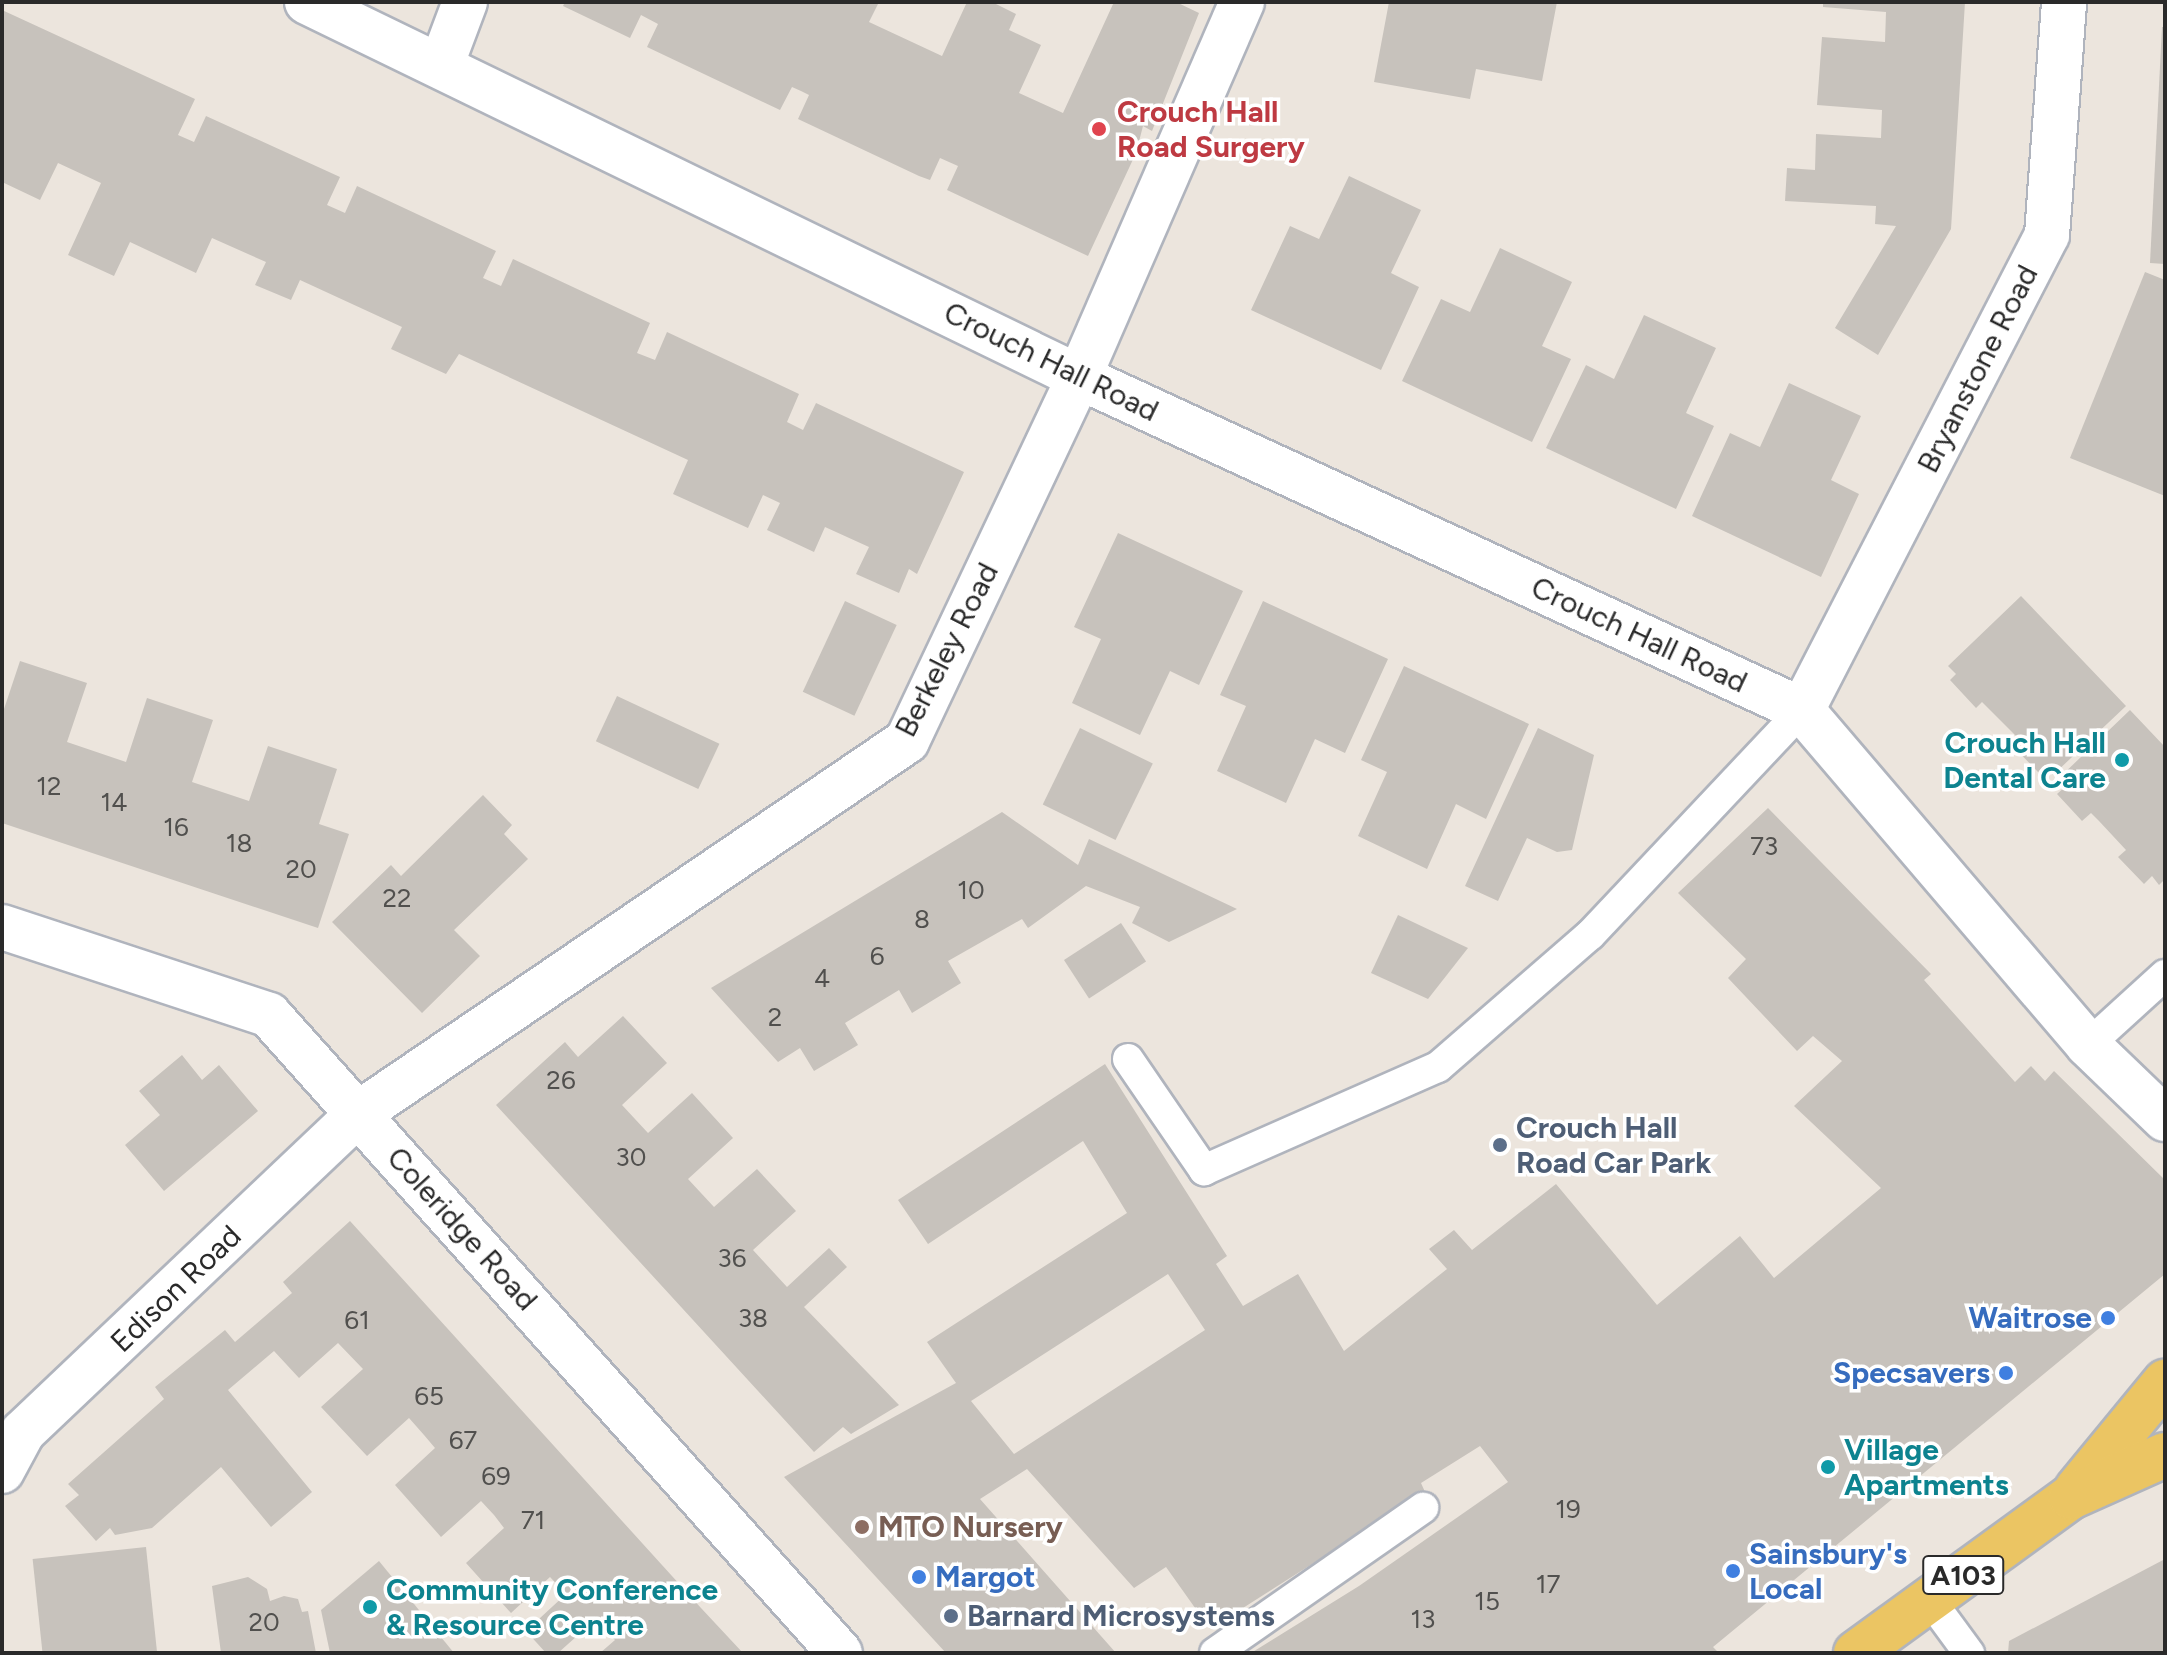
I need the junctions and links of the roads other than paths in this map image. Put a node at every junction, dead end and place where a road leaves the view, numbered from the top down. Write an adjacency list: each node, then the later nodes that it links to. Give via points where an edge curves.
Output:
1 (307, 2): 5 (street, Crouch Hall Road)
2 (465, 2): 5 (street)
3 (1242, 2): 6 (street, Berkeley Road)
4 (2064, 2): 7 (street, Bryanstone Road, via 2047,235)
5 (441, 66): 6 (street, Crouch Hall Road)
6 (1079, 377): 7 (street, Crouch Hall Road); 12 (street, Berkeley Road, via 907,741)
7 (1802, 710): 10 (street, Crouch Hall Road); 11 (lane, via 1590,935 1438,1067 1204,1170)
8 (2, 927): 12 (street, Coleridge Road, via 269,1015)
9 (2165, 975): 10 (lane)
10 (2088, 1045): 13 (street, Crouch Hall Road)
11 (1128, 1059)
12 (359, 1113): 16 (street, Edison Road, via 23,1432); 20 (street, Coleridge Road)
13 (2165, 1119)
14 (2165, 1382): 17 (main road)
15 (2165, 1455): 17 (main road, A103)
16 (2, 1471)
17 (2071, 1497): 19 (main road, A103)
18 (1423, 1508): 21 (lane)
19 (1930, 1600): 22 (main road, A103); 23 (lane)
20 (840, 1653)
21 (1215, 1653)
22 (1856, 1653)
23 (1969, 1653)

